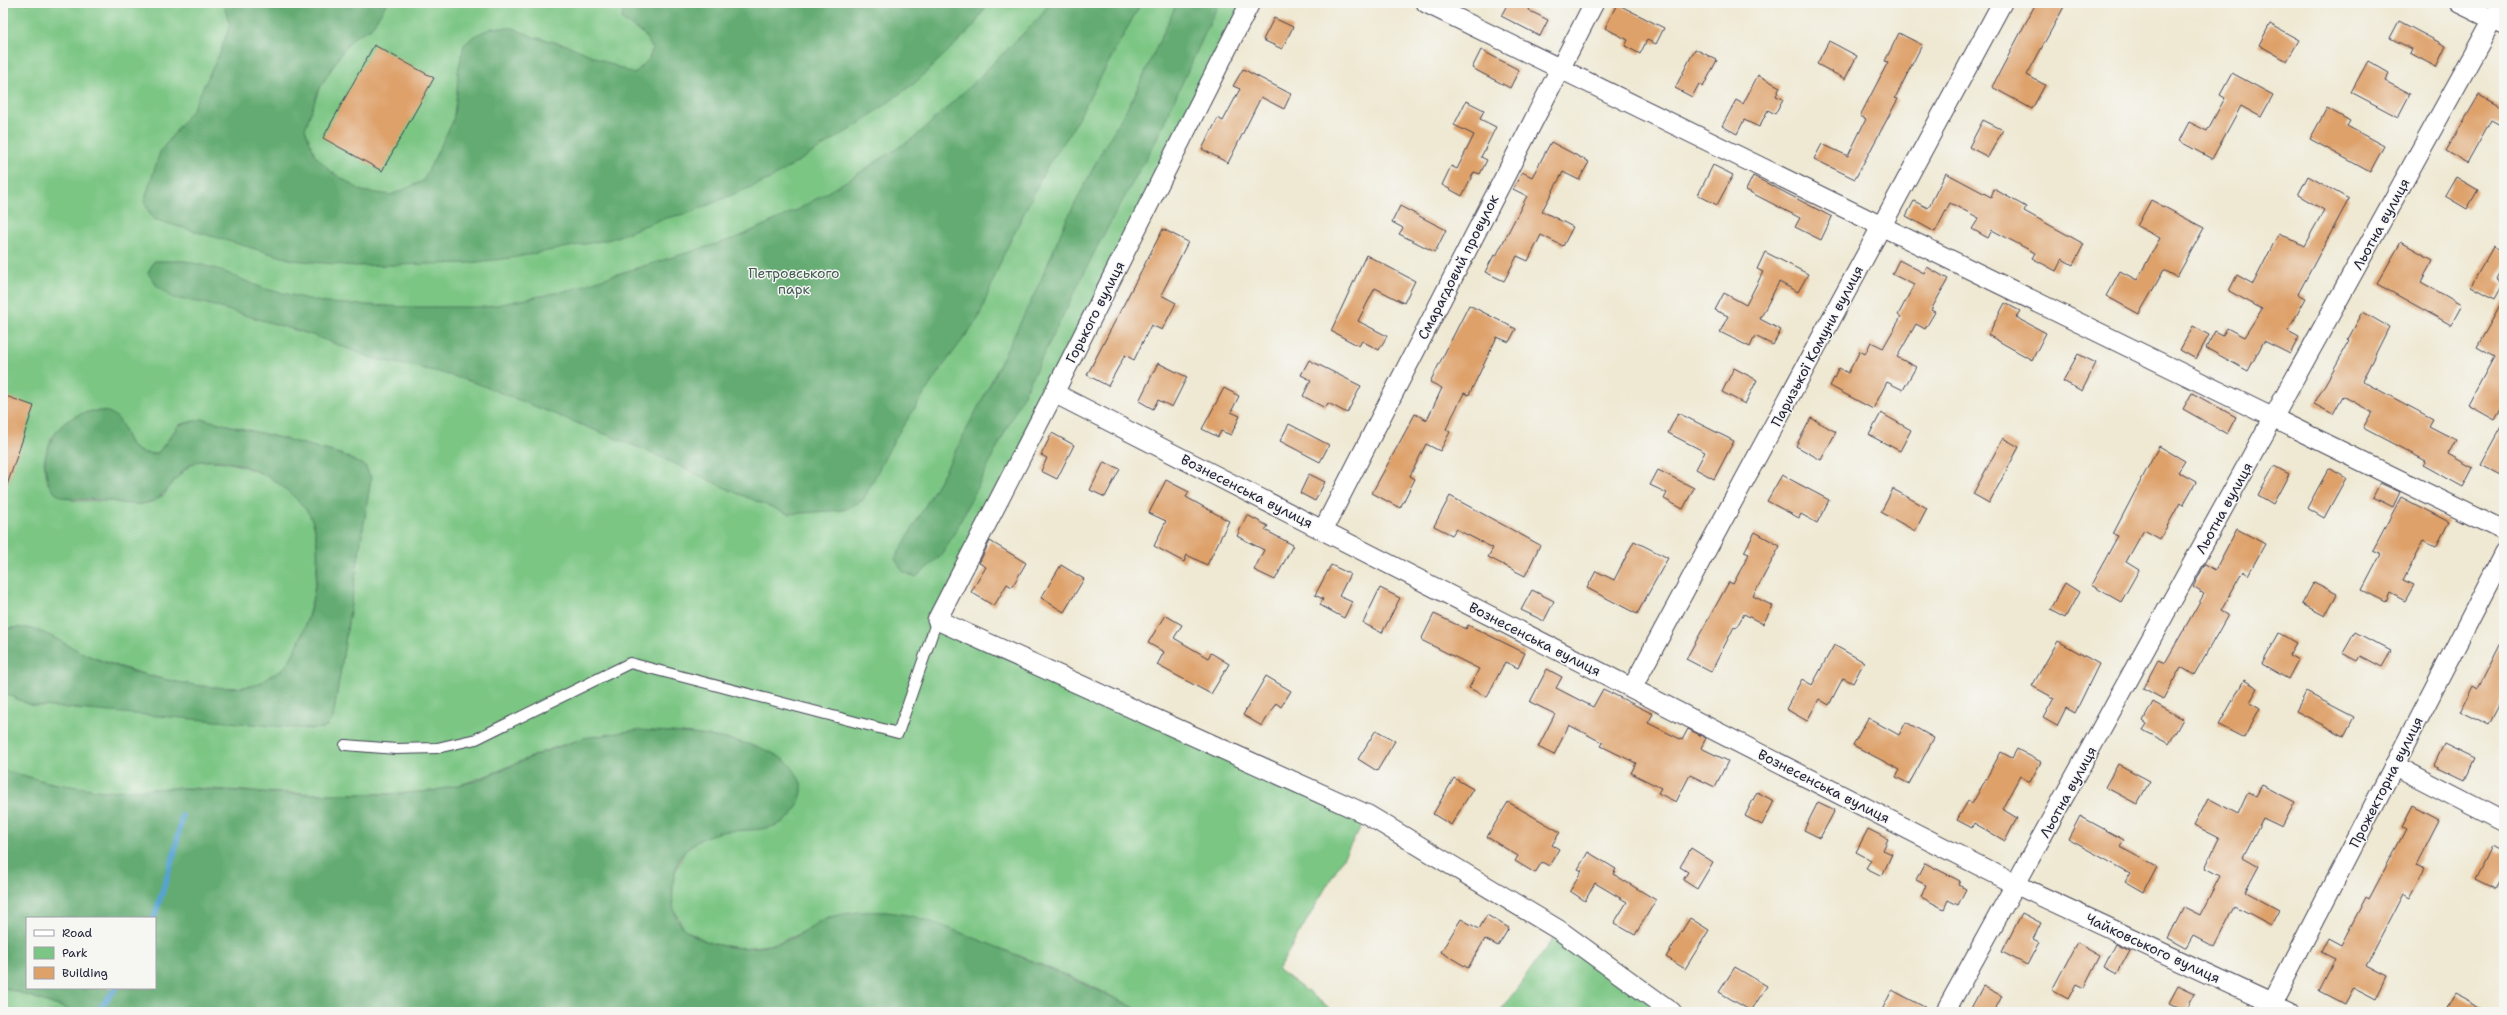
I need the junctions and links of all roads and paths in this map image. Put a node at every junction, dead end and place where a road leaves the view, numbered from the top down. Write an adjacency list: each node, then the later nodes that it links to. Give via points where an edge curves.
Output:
1 (1250, 3): 10 (street, Горького вулиця)
2 (1426, 3): 8 (street)
3 (1594, 3): 8 (street, Смарагдовий провулок)
4 (2002, 3): 9 (street, Паризької Комуни вулиця)
5 (2459, 3): 7 (street)
6 (2502, 3): 7 (street, Льотна вулиця)
7 (2498, 22): 11 (street, Льотна вулиця)
8 (1560, 68): 9 (street); 12 (street, Смарагдовий провулок)
9 (1882, 226): 11 (street); 16 (street, Паризької Комуни вулиця)
10 (1054, 393): 12 (street, Вознесенська вулиця); 15 (street, Горького вулиця)
11 (2274, 418): 13 (street); 20 (street, Льотна вулиця)
12 (1323, 530): 16 (street, Вознесенська вулиця)
13 (2504, 531)
14 (2504, 553): 18 (street, Прожекторна вулиця)
15 (937, 620): 17 (lane, via 898,733 630,663 476,739 437,748 396,749); 22 (street, via 1368,815 1559,930)
16 (1632, 688): 20 (street, Вознесенська вулиця)
17 (345, 745)
18 (2394, 765): 19 (street); 21 (street, Прожекторна вулиця)
19 (2504, 822)
20 (2017, 885): 21 (street, Чайковського вулиця); 23 (street, Льотна вулиця)
21 (2270, 1007): 24 (street, Чайковського вулиця)
22 (1672, 1012)
23 (1945, 1012)
24 (2290, 1012)

